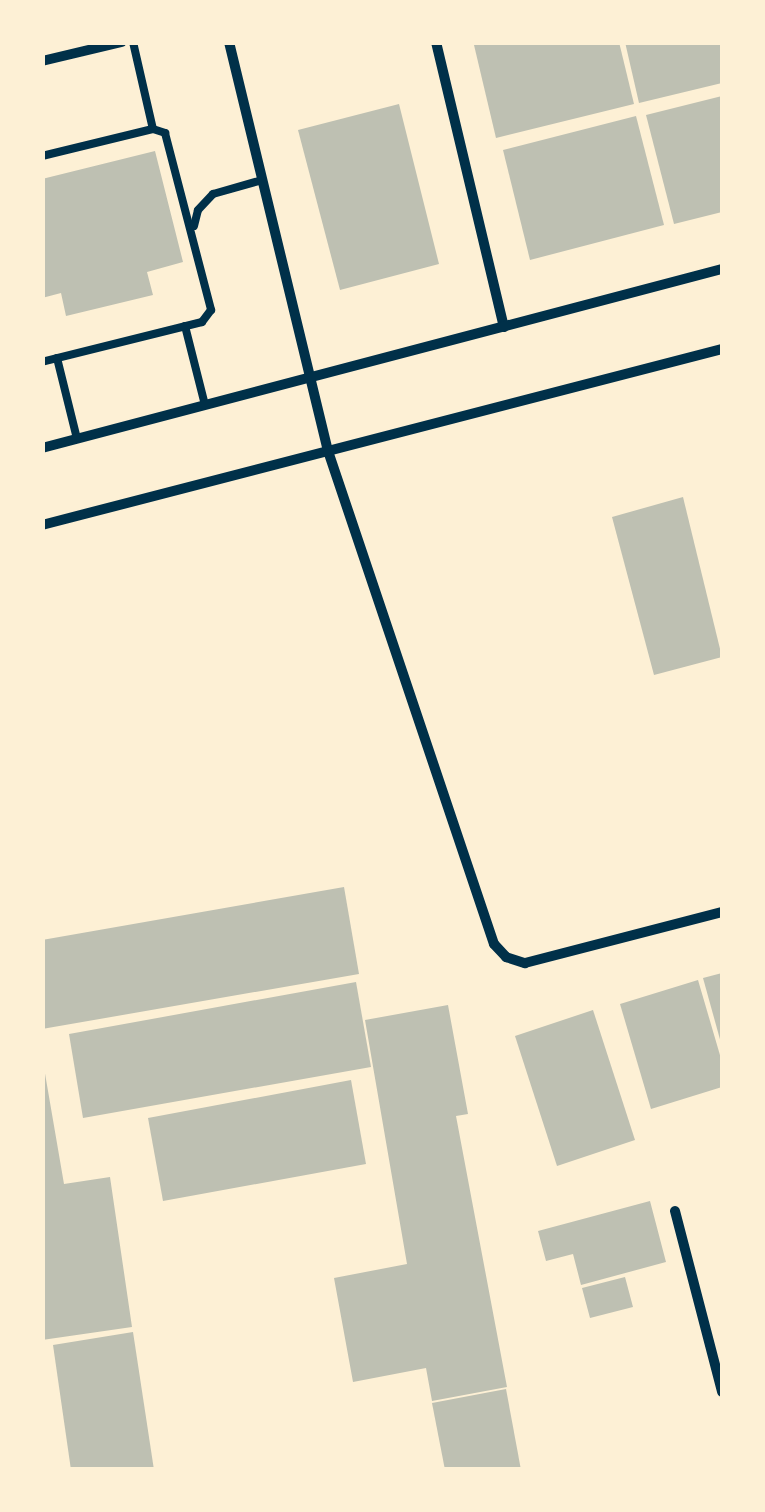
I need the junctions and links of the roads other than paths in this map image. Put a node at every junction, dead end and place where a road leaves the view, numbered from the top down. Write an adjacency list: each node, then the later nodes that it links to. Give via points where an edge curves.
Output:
1 (122, 42): 5 (street)
2 (133, 42): 6 (lane)
3 (229, 42): 8 (street)
4 (436, 42): 12 (street)
5 (42, 61)
6 (153, 130): 7 (lane); 9 (lane, via 167,136)
7 (42, 156)
8 (262, 180): 9 (lane, via 206,199 195,217); 16 (street)
9 (195, 240): 11 (lane, via 211,310 202,322)
10 (722, 269): 12 (street)
11 (185, 326): 14 (lane); 17 (lane)
12 (504, 327): 16 (street)
13 (722, 349): 20 (street)
14 (57, 358): 15 (lane); 18 (lane)
15 (42, 362)
16 (310, 378): 17 (street); 20 (street)
17 (206, 406): 18 (street)
18 (77, 439): 19 (street)
19 (42, 448)
20 (328, 451): 21 (street); 22 (street, via 491,938 506,957 532,962)
21 (42, 525)
22 (722, 912)
23 (675, 1211): 24 (street)
24 (722, 1392)

